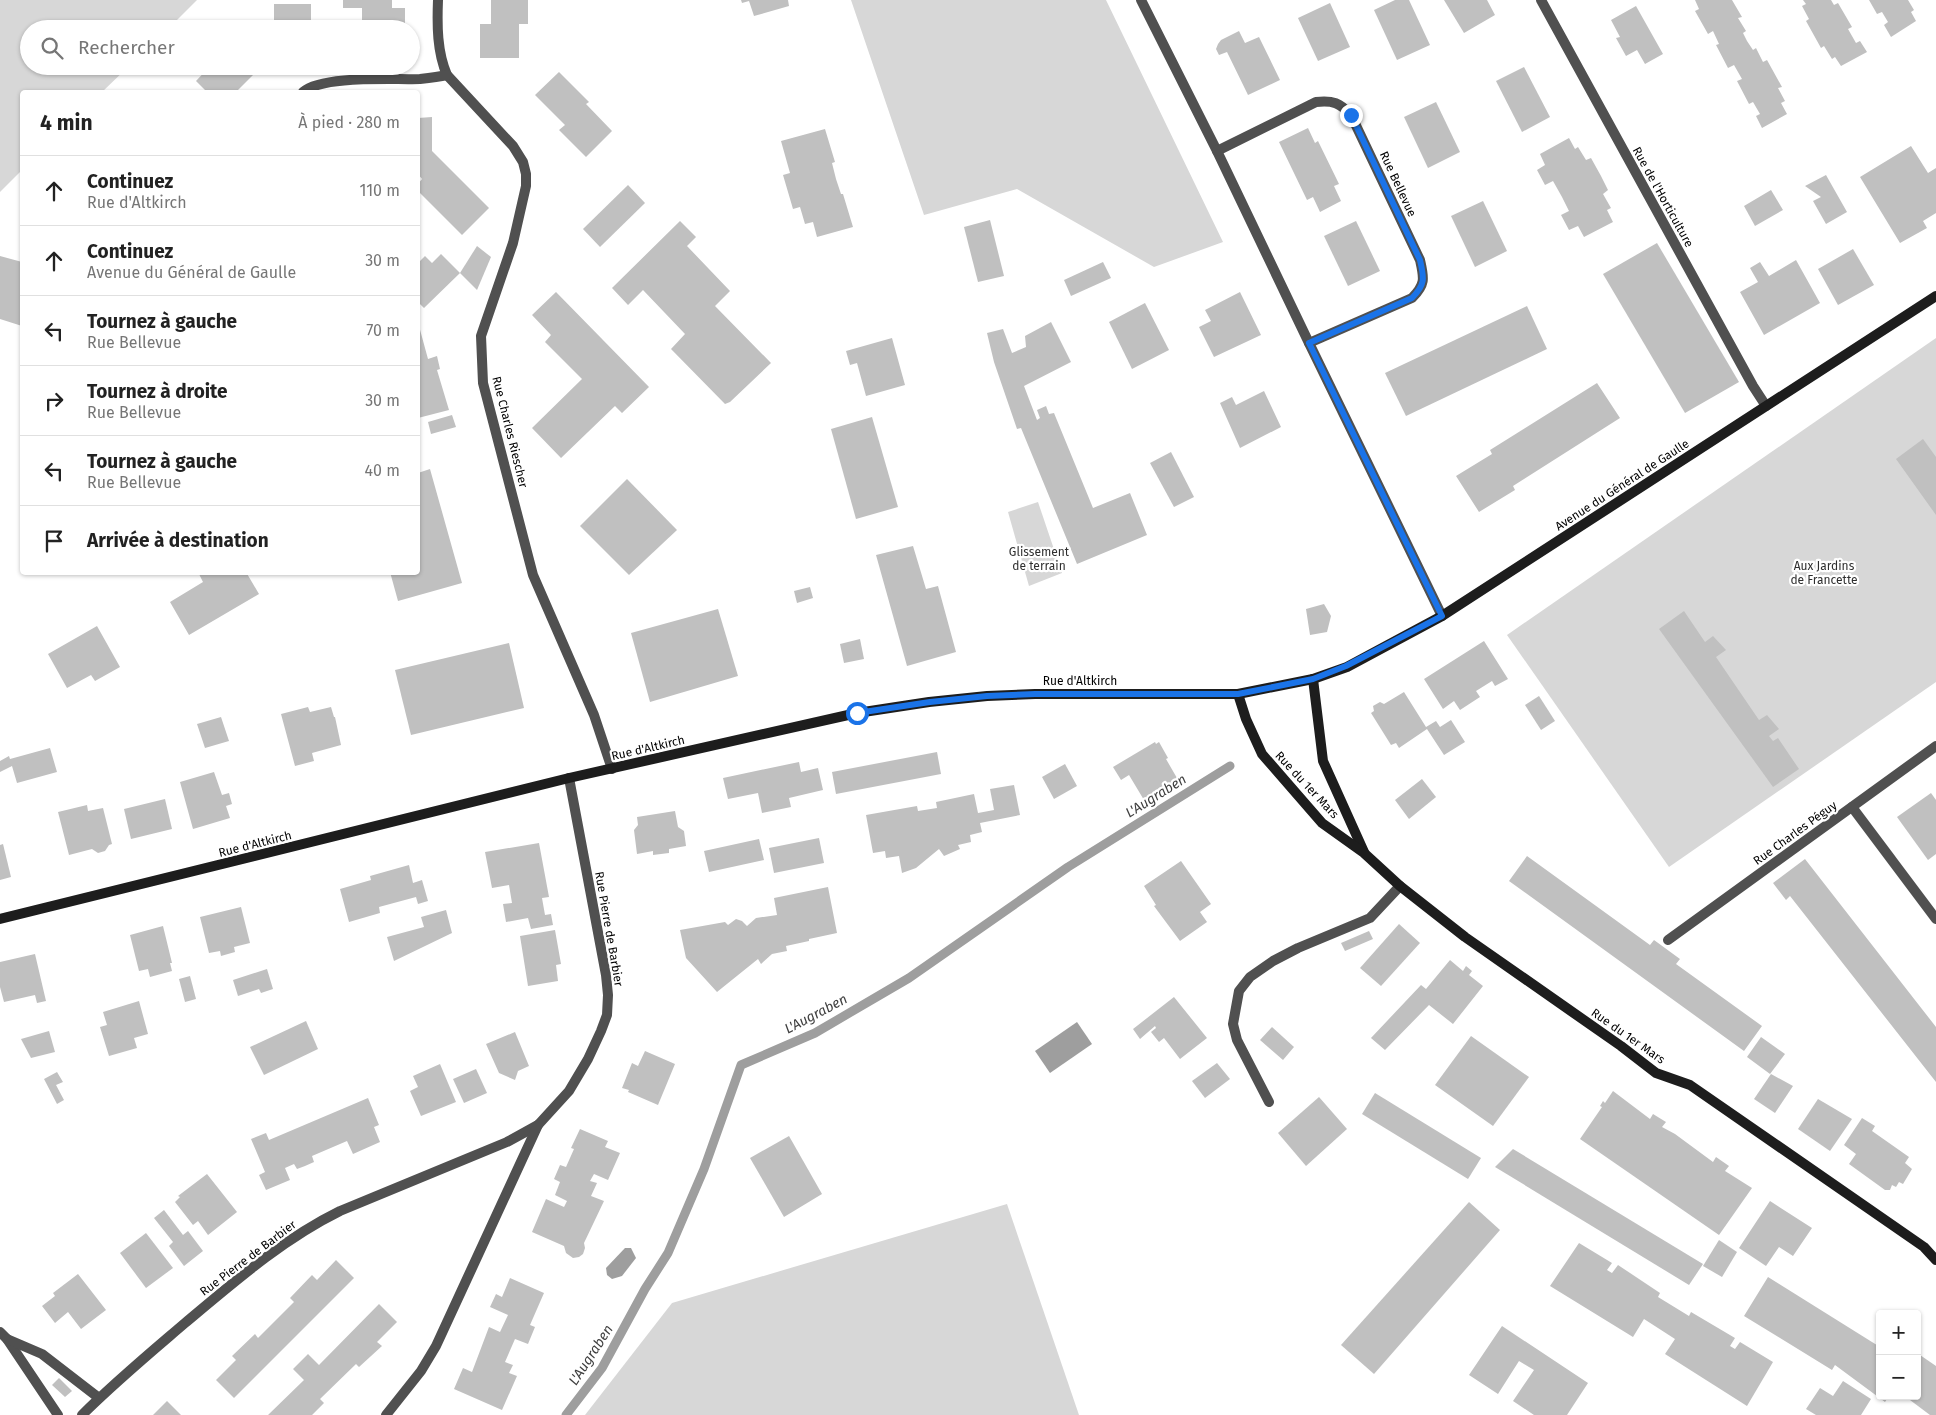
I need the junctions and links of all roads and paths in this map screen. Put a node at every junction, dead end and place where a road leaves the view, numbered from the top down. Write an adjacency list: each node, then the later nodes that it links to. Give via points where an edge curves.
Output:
1 (438, 0): 4 (street, Rue Charles Riescher, via 438,44)
2 (1141, 0): 6 (street)
3 (1540, 0): 9 (street, Rue de l'Horticulture)
4 (447, 75): 5 (street, via 424,79 330,81); 14 (street, Rue Charles Riescher, via 513,146 526,174 513,244 481,336 483,383 533,574 594,715)
5 (306, 90)
6 (1217, 150): 8 (street); 8 (street, Rue Bellevue, via 1316,102 1332,101 1351,115 1420,260 1424,275 1422,287 1412,298)
7 (1936, 296): 9 (main road, Avenue du Général de Gaulle)
8 (1309, 343): 10 (street)
9 (1766, 406): 10 (main road, Avenue du Général de Gaulle)
10 (1442, 616): 11 (main road, Avenue du Général de Gaulle, via 1346,666)
11 (1313, 679): 12 (main road, Rue d'Altkirch); 17 (main road, Rue du 1er Mars, via 1324,761)
12 (1238, 694): 14 (main road, Rue d'Altkirch, via 1035,694 930,702 857,713); 17 (main road, Rue du 1er Mars, via 1262,754 1322,823)
13 (1936, 746): 16 (street, Rue Charles Péguy)
14 (612, 769): 15 (main road, Rue d'Altkirch)
15 (569, 778): 20 (main road, Rue d'Altkirch); 23 (street, Rue Pierre de Barbier, via 608,995 606,1015 588,1059 569,1090)
16 (1852, 807): 19 (street); 21 (street, Rue Charles Péguy)
17 (1364, 853): 18 (main road, Rue du 1er Mars)
18 (1400, 886): 22 (street, via 1370,918 1298,948 1250,977 1239,991 1233,1024 1237,1040); 24 (main road, Rue du 1er Mars, via 1465,937 1656,1073 1690,1085 1924,1247)
19 (1936, 919)
20 (0, 920)
21 (1668, 940)
22 (1269, 1102)
23 (538, 1125): 26 (street, Rue Pierre de Barbier, via 507,1142 315,1224 213,1300); 29 (street, Rue Pierre de Barbier, via 436,1346 421,1371)
24 (1936, 1260)
25 (4, 1335): 26 (street, via 42,1354); 27 (street)
26 (99, 1398): 28 (street, Rue Pierre de Barbier)
27 (58, 1415)
28 (82, 1415)
29 (386, 1415)

